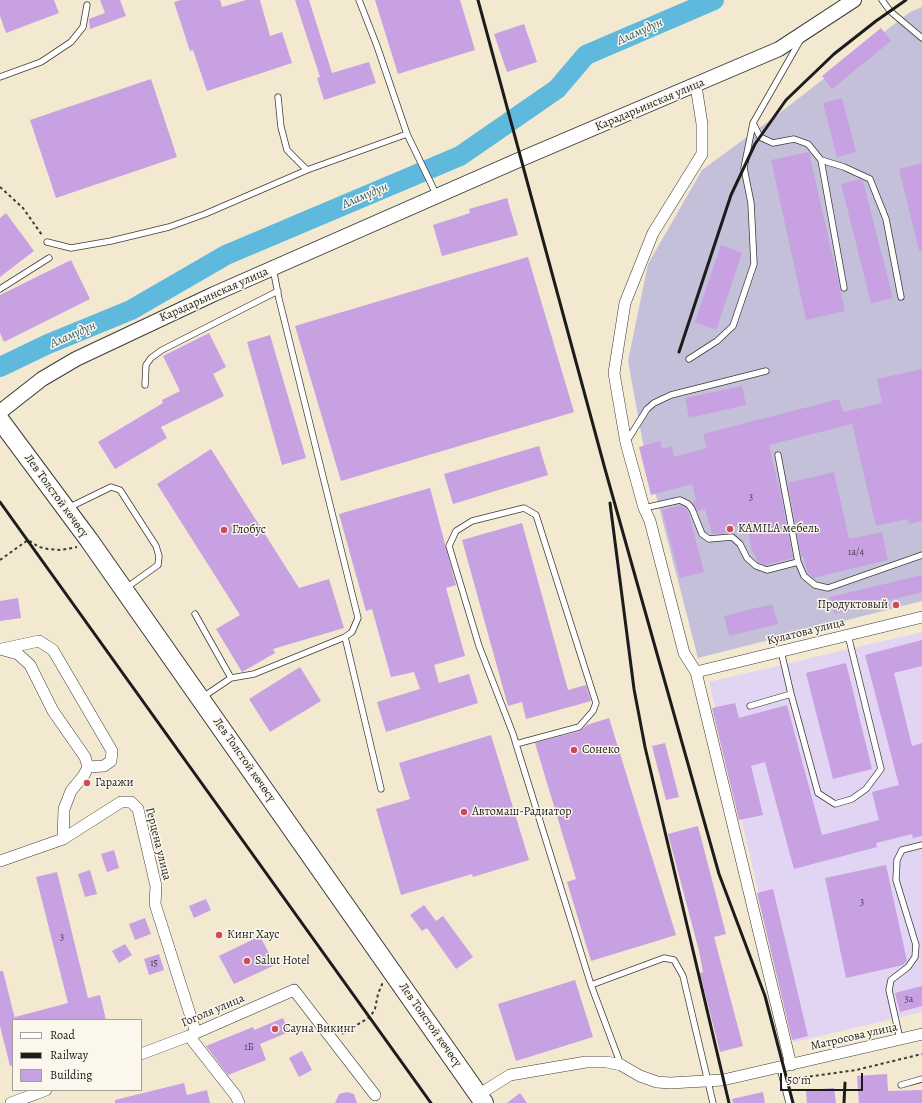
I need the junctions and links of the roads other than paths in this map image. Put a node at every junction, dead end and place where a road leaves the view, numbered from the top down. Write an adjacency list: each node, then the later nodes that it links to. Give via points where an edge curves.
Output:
1 (359, 0): 11 (lane, via 378,46)
2 (854, 0): 5 (street, Карадарьинская улица)
3 (882, 0): 6 (lane, via 890,11)
4 (88, 5): 7 (lane, via 83,27 71,42 41,62)
5 (804, 33): 8 (street, Карадарьинская улица, via 779,49); 10 (lane)
6 (922, 38)
7 (0, 77)
8 (696, 86): 14 (street, Карадарьинская улица, via 521,159); 27 (street, via 702,124 702,154 653,233 625,303 614,373)
9 (278, 97): 13 (lane, via 281,127 287,150)
10 (753, 123): 12 (lane, via 760,137 773,143 794,140 808,144); 22 (lane, via 744,168 750,203 754,264 733,326 717,341)
11 (407, 134): 13 (lane); 14 (lane)
12 (821, 160): 18 (lane); 21 (lane, via 870,179 886,219)
13 (307, 170): 15 (lane, via 205,214 169,226 71,248)
14 (435, 191): 17 (street, Карадарьинская улица)
15 (47, 242)
16 (49, 258): 19 (lane)
17 (273, 268): 20 (lane); 25 (street, Карадарьинская улица, via 76,359 42,379)
18 (844, 288)
19 (0, 289)
20 (278, 291): 24 (lane, via 162,350 146,365); 37 (lane, via 358,618 352,632)
21 (901, 297)
22 (689, 359)
23 (766, 371): 27 (lane, via 671,395 654,403 647,409)
24 (145, 385)
25 (0, 412)
26 (0, 420): 30 (main road, Лев Толстой көчөсү)
27 (626, 443): 29 (street)
28 (778, 455): 32 (lane)
29 (644, 508): 32 (lane, via 680,500 692,509 702,534 709,539 732,537 756,566 767,570); 40 (street, via 650,521 684,653)
30 (66, 509): 33 (main road, Лев Толстой көчөсү); 33 (lane, via 111,487 120,490 156,546 159,556 158,565)
31 (922, 555): 32 (lane, via 828,588 815,586 804,576)
32 (798, 562)
33 (123, 590): 43 (main road, Лев Толстой көчөсү)
34 (195, 614): 41 (lane)
35 (922, 617): 36 (street, Кулатова улица)
36 (848, 635): 39 (street, Кулатова улица); 42 (lane, via 881,769 866,788 852,799 835,804 818,793)
37 (345, 637): 41 (lane, via 254,674); 47 (lane)
38 (1, 649): 46 (street, via 18,654 30,666 53,711 85,757); 46 (street, via 39,641 53,650 112,751 111,761 104,766)
39 (781, 651): 40 (street, Кулатова улица); 42 (lane)
40 (696, 672): 57 (street)
41 (231, 678): 43 (lane)
42 (791, 694): 44 (lane)
43 (200, 698): 64 (main road, Лев Толстой көчөсү)
44 (750, 706)
45 (516, 744): 45 (lane, via 479,646 448,546 456,531 472,521 524,508 536,515 539,523 596,703 593,711 579,727); 51 (lane)
46 (88, 767): 48 (street, via 71,791 64,809)
47 (381, 789)
48 (63, 839): 50 (street, Герцена улица); 53 (street, Герцена улица, via 121,802 131,802 138,809 156,886 156,904)
49 (922, 845): 54 (lane, via 902,850 897,860 896,880 916,945 915,957 908,967 891,980 889,990)
50 (0, 861)
51 (592, 985): 56 (lane); 60 (lane, via 664,958 674,960 683,976)
52 (922, 1034): 54 (street, Матросова улица)
53 (192, 1035): 55 (street, Гоголя улица); 63 (street, Гоголя улица, via 294,990); 66 (street)
54 (900, 1039): 57 (street, Матросова улица)
55 (142, 1054)
56 (621, 1065): 60 (street, Матросова улица, via 657,1082); 64 (street, via 586,1062 510,1075)
57 (791, 1065): 58 (street, Матросова улица)
58 (780, 1068): 60 (street, Матросова улица); 68 (lane)
59 (922, 1079): 61 (lane)
60 (708, 1082): 67 (lane)
61 (901, 1085)
62 (43, 1091): 65 (street)
63 (375, 1095)
64 (481, 1099)
65 (11, 1103)
66 (239, 1103)
67 (713, 1103)
68 (789, 1103)

